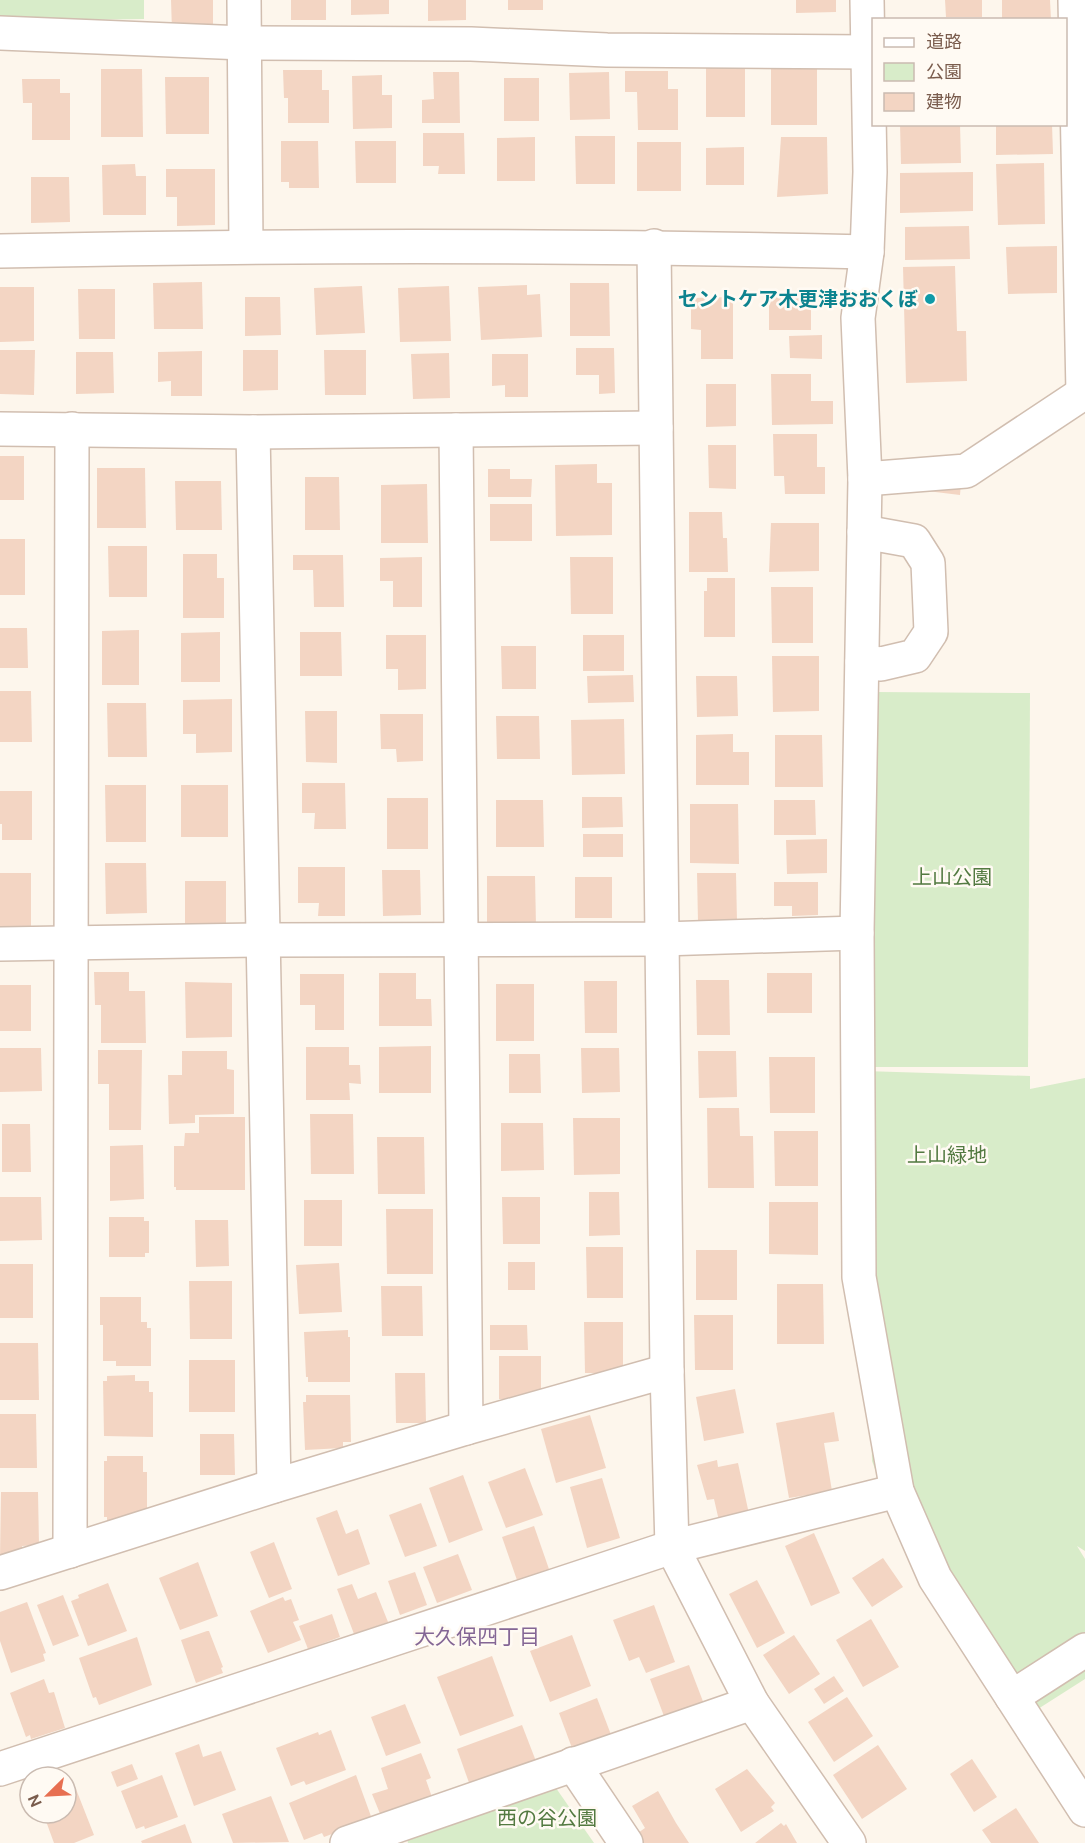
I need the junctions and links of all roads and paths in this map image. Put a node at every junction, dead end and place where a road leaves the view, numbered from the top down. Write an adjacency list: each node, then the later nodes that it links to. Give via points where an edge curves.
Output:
1 (244, 0): 5 (street)
2 (867, 0): 6 (street)
3 (1075, 0): 11 (street)
4 (0, 33): 5 (street)
5 (244, 43): 6 (street); 7 (street)
6 (868, 52): 10 (street)
7 (246, 246): 8 (street); 9 (street)
8 (654, 246): 10 (street); 12 (street)
9 (0, 251)
10 (867, 252): 17 (street, via 858,318)
11 (1084, 393): 17 (street, via 966,471)
12 (656, 428): 15 (street); 22 (street)
13 (0, 429): 14 (street)
14 (72, 429): 16 (street); 24 (street)
15 (456, 430): 16 (street); 21 (street)
16 (253, 432): 23 (street)
17 (865, 479): 18 (street)
18 (864, 532): 19 (street); 19 (street, via 914,542 924,556 928,563 931,632 915,657 881,664)
19 (862, 662): 20 (street)
20 (858, 933): 22 (street); 29 (street, via 859,1277)
21 (461, 939): 22 (street); 23 (street); 27 (street)
22 (662, 939): 26 (street)
23 (263, 940): 24 (street); 28 (street)
24 (71, 942): 25 (street); 31 (street)
25 (0, 944)
26 (667, 1371): 27 (street); 30 (street)
27 (466, 1428): 28 (street)
28 (274, 1486): 31 (street)
29 (897, 1491): 30 (street); 34 (street, via 935,1578)
30 (672, 1547): 35 (street); 37 (street)
31 (70, 1551): 32 (street)
32 (0, 1573)
33 (1085, 1650): 34 (street)
34 (1012, 1697): 38 (street)
35 (752, 1703): 36 (street); 41 (street)
36 (573, 1764): 39 (street); 40 (street)
37 (0, 1769)
38 (1085, 1810)
39 (369, 1840)
40 (626, 1843)
41 (849, 1843)

